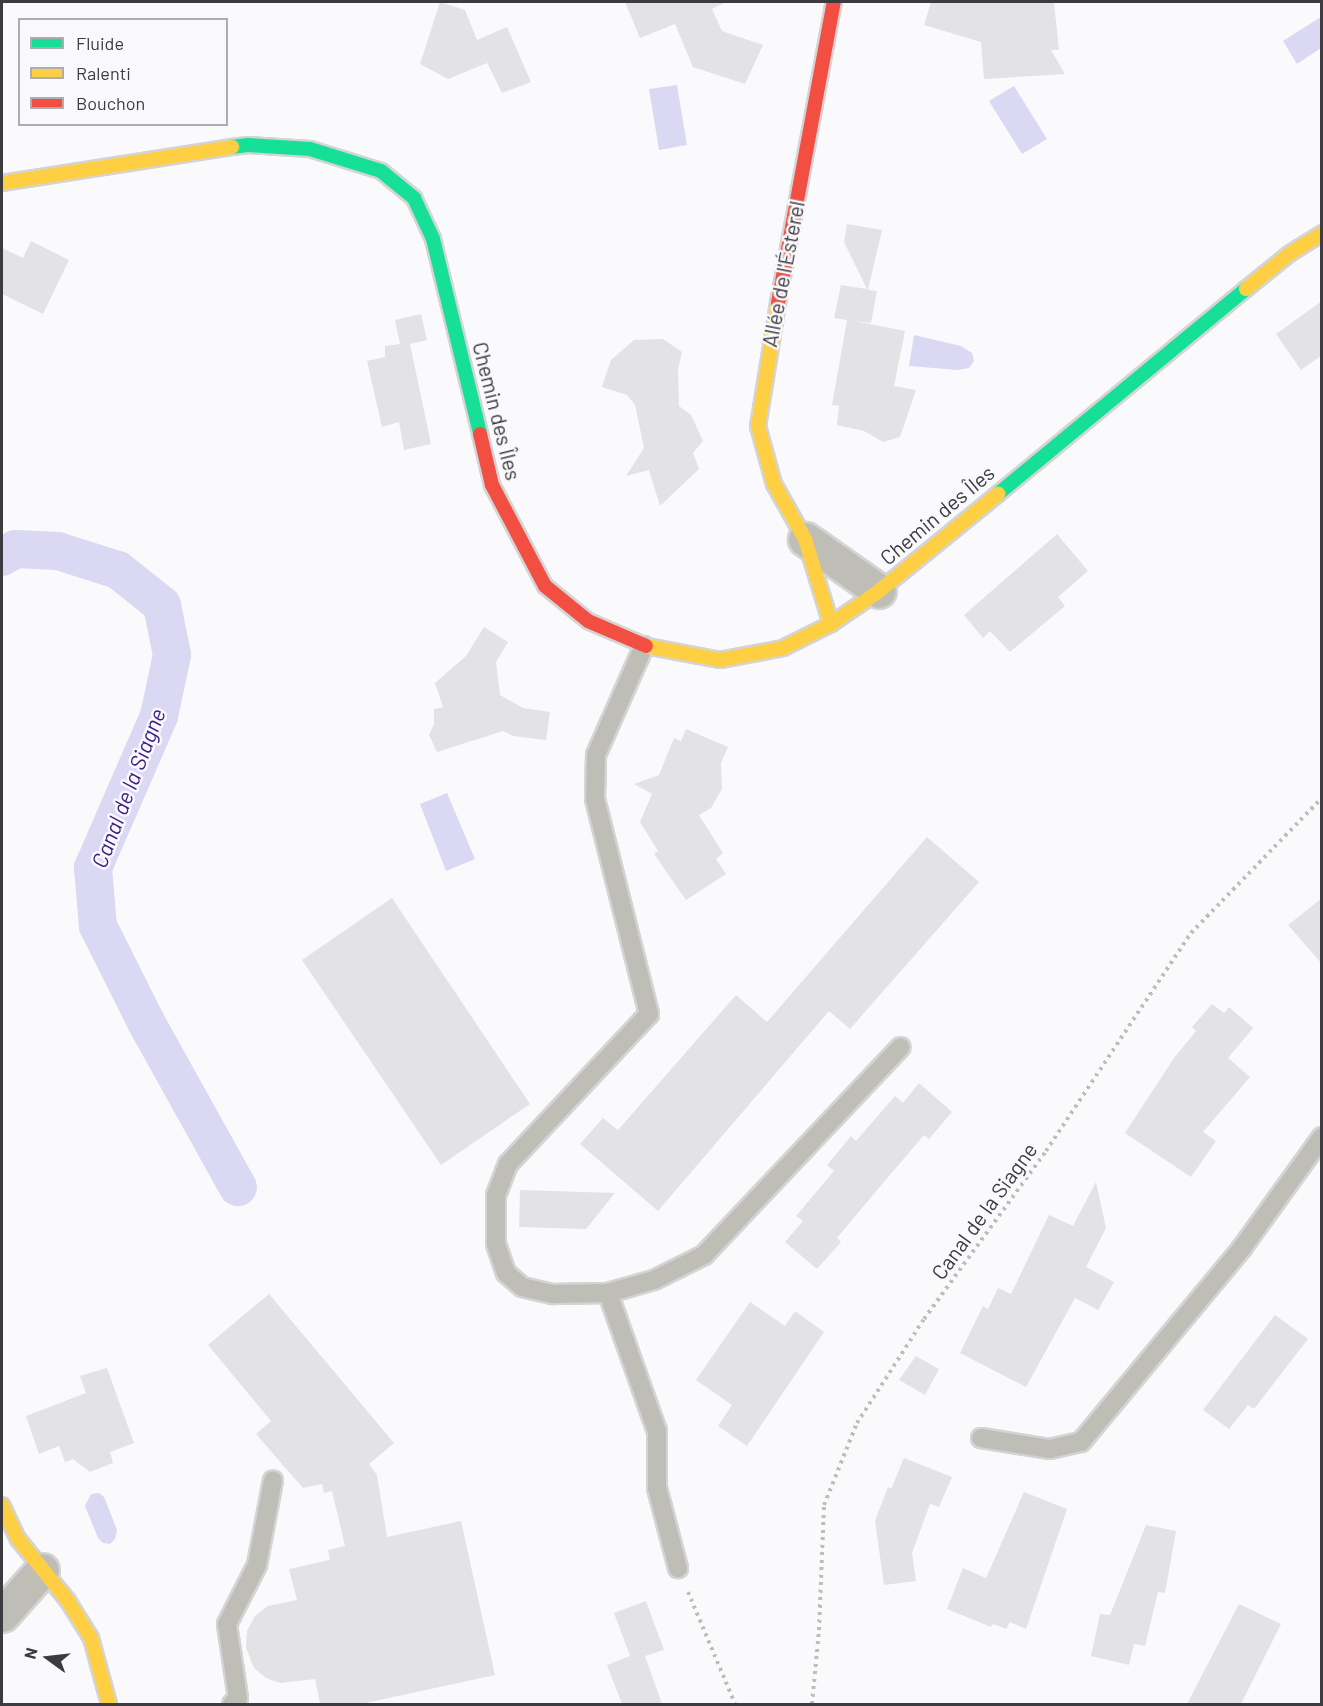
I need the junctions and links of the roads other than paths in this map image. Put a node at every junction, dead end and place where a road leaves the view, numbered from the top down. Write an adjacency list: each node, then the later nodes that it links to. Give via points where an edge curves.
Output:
1 (834, 2): 4 (street, Allée de l'Ésterel, via 768,351 758,426 774,484)
2 (2, 183): 7 (street, Chemin des Îles, via 248,145 310,149 381,171 414,198 433,239 492,485 545,586 588,621)
3 (1322, 233): 5 (street, Chemin des Îles, via 1271,268)
4 (805, 539): 5 (street, Allée de l'Ésterel); 6 (street, Allée de l'Ésterel)
5 (879, 591): 6 (street, Chemin des Îles)
6 (831, 624): 7 (street, Chemin des Îles, via 783,648 720,660)
7 (644, 646): 10 (lane, via 597,755 595,799 649,1014 508,1164 496,1195 496,1244 506,1272 522,1287 553,1294)
8 (901, 1047): 10 (lane, via 704,1255 654,1280)
9 (1322, 1137): 11 (lane, via 1242,1248 1081,1442 1050,1449)
10 (608, 1293): 14 (lane, via 657,1431 657,1488)
11 (981, 1438)
12 (273, 1480): 18 (lane, via 257,1565 227,1624 238,1698)
13 (2, 1505): 15 (street, via 18,1539)
14 (678, 1568)
15 (42, 1570): 16 (street); 17 (street, via 91,1638)
16 (2, 1615)
17 (109, 1704)
18 (232, 1704)

